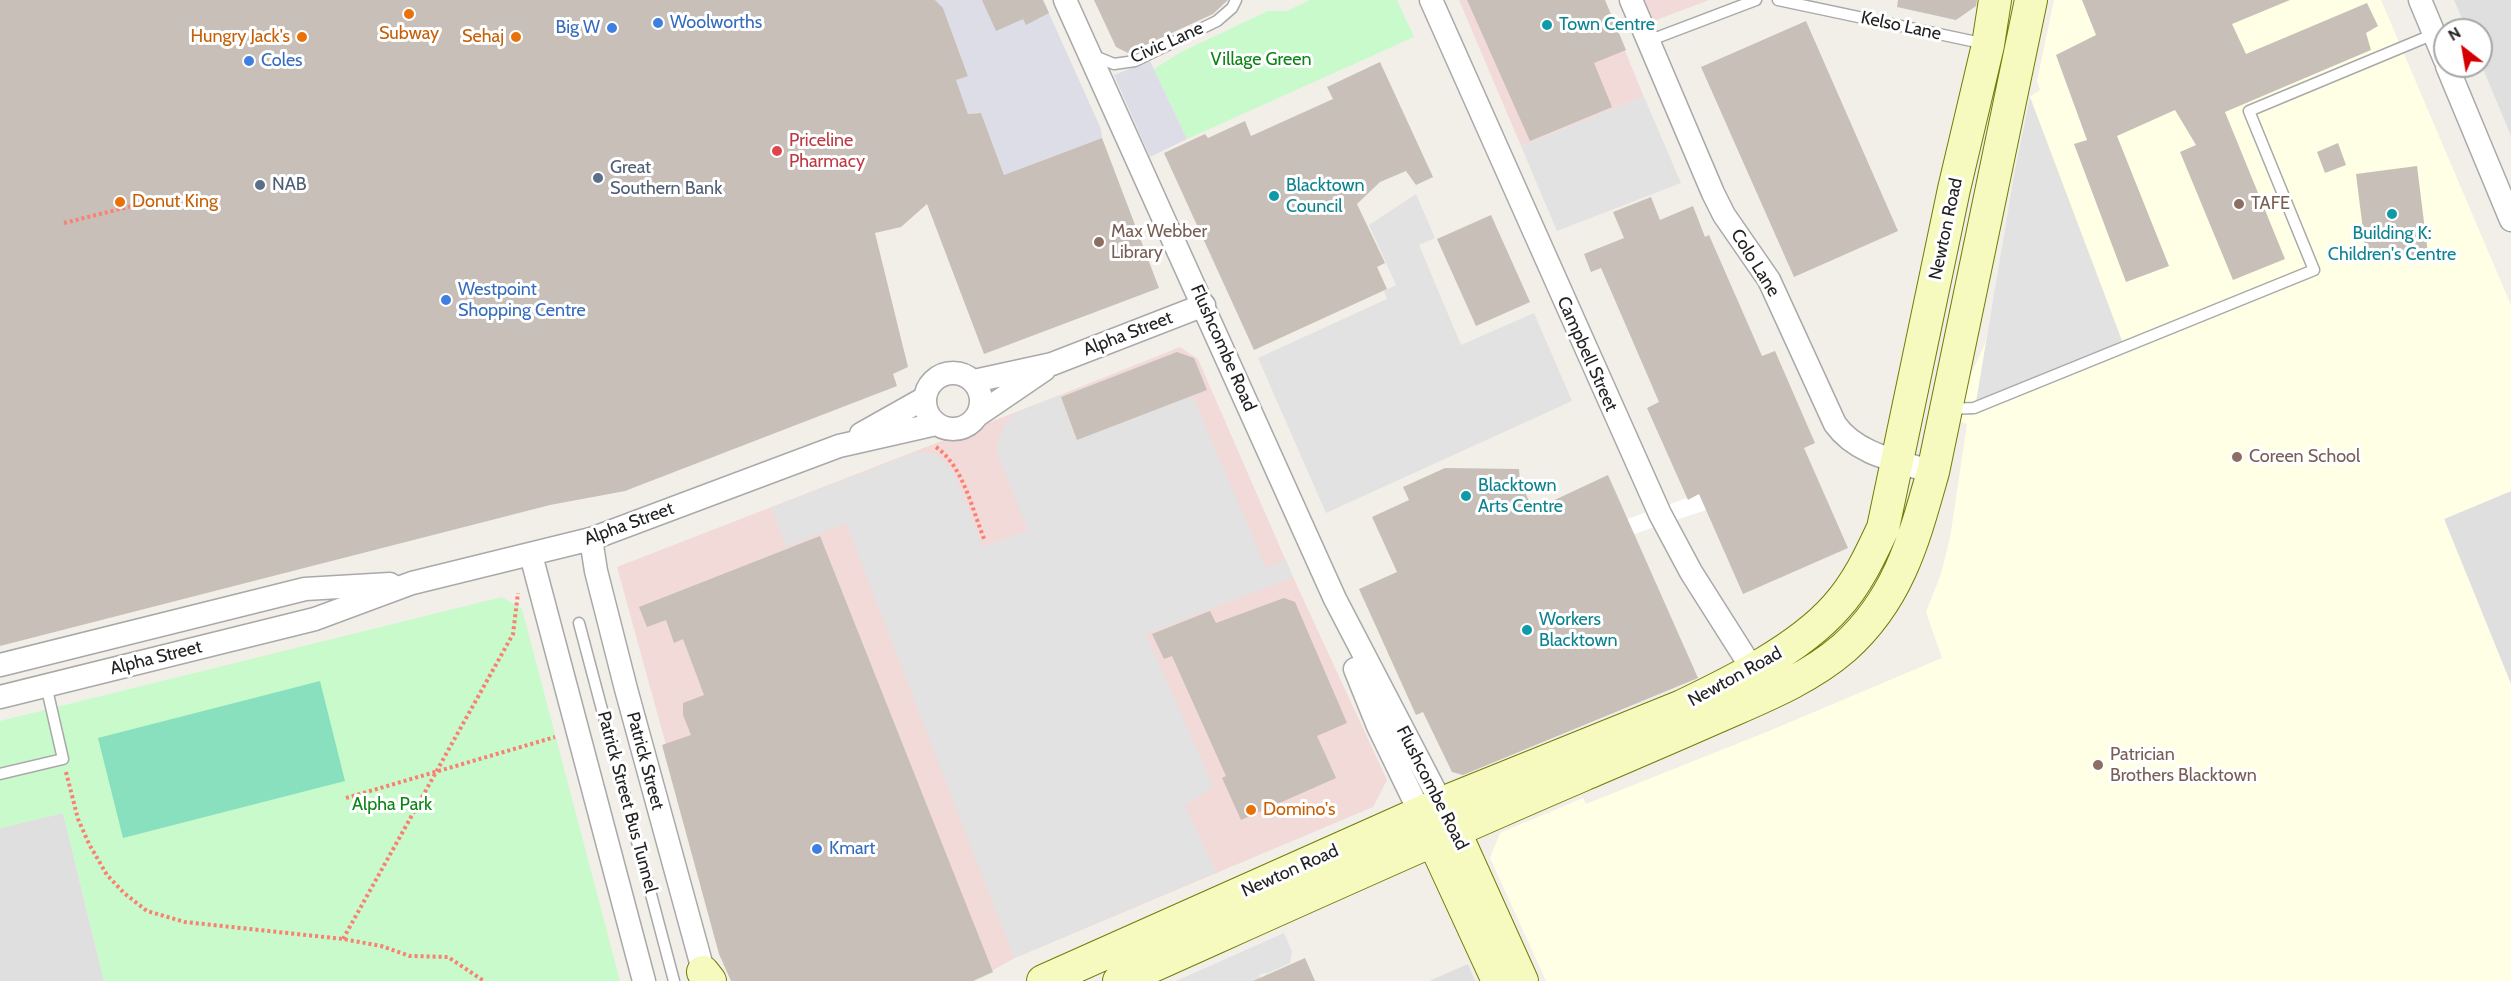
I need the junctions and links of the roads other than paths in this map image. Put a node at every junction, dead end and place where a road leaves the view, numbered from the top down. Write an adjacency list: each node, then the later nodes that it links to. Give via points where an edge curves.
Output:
1 (1065, 0): 14 (street, Flushcombe Road)
2 (1236, 0): 14 (lane, Civic Lane, via 1217,21 1135,61 1114,64)
3 (1431, 0): 34 (street, Campbell Street, via 1660,514 1691,572)
4 (1630, 0): 12 (street, Colo Lane)
5 (1756, 0): 12 (lane)
6 (1778, 0): 13 (lane, Kelso Lane)
7 (1995, 0): 13 (main road, Newton Road)
8 (2031, 0): 17 (main road, Newton Road)
9 (2420, 0): 10 (street)
10 (2433, 32)
11 (2433, 34): 23 (lane, via 2249,111 2314,270 1974,408)
12 (1648, 41): 27 (street, Colo Lane, via 1713,193 1774,289 1835,424 1852,443)
13 (1988, 45): 16 (main road, Newton Road)
14 (1089, 53): 19 (street, Flushcombe Road)
15 (2452, 78): 18 (street)
16 (1954, 189): 17 (main road); 27 (main road, Newton Road)
17 (1990, 198): 23 (main road, Newton Road)
18 (2511, 220)
19 (1204, 305): 20 (street, Alpha Street); 39 (street, Flushcombe Road, via 1335,598 1349,653 1378,726)
20 (1052, 364): 21 (street, Alpha Street); 24 (street, Alpha Street)
21 (974, 381): 22 (street, via 962,374 947,373 932,382); 24 (street, via 981,398)
22 (925, 398): 25 (street, via 927,412); 26 (street, Alpha Street)
23 (1945, 409): 28 (main road, Newton Road)
24 (978, 415): 25 (street, via 960,429)
25 (936, 424): 26 (street, Alpha Street)
26 (839, 446): 29 (street, Alpha Street)
27 (1896, 460): 28 (street, Colo Lane); 34 (main road, Newton Road, via 1882,528 1855,582 1813,631)
28 (1933, 472): 36 (main road, Newton Road, via 1912,546 1871,619 1819,667)
29 (591, 539): 30 (street, Alpha Street); 40 (street, Patrick Street, via 626,689)
30 (531, 555): 31 (street, Alpha Street); 41 (street)
31 (412, 583): 33 (street, Alpha Street, via 305,589); 35 (street, Alpha Street, via 315,619)
32 (579, 623): 42 (lane, Patrick Street Bus Tunnel)
33 (0, 665)
34 (1753, 668): 36 (street, Campbell Street); 39 (main road, Newton Road, via 1682,706)
35 (46, 685): 37 (street, Alpha Street); 38 (lane, via 63,759)
36 (1768, 695): 39 (main road, Newton Road)
37 (0, 697)
38 (0, 774)
39 (1437, 821): 43 (main road, Newton Road); 44 (main road, Newton Road); 45 (main road, Flushcombe Road); 46 (main road, Flushcombe Road)
40 (706, 978)
41 (644, 981)
42 (674, 981)
43 (1043, 981)
44 (1120, 981)
45 (1498, 981)
46 (1522, 981)

